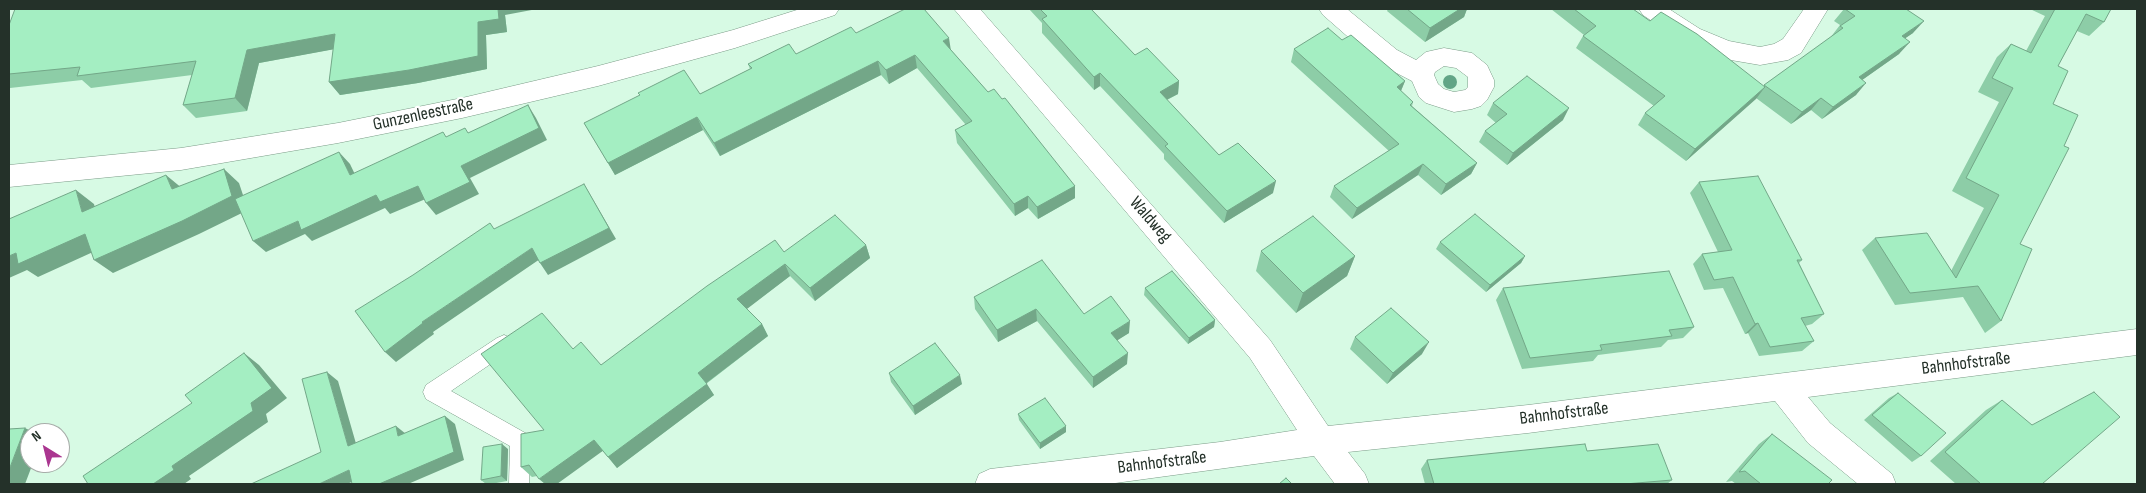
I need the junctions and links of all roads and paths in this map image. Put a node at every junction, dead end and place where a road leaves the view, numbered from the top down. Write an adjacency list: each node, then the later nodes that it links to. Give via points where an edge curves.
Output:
1 (827, 9): 7 (street, Gunzenleestraße, via 735,39 428,115 182,159)
2 (966, 9): 11 (street, Waldweg, via 1225,307 1260,350)
3 (1331, 9): 6 (street, via 1388,57)
4 (1651, 9): 5 (street, via 1691,35 1724,50 1760,56 1780,53 1792,46)
5 (1816, 9)
6 (1422, 75)
7 (9, 176)
8 (520, 334): 12 (lane, via 433,392 520,441)
9 (2137, 342): 10 (street, Bahnhofstraße)
10 (1782, 387): 11 (street, Bahnhofstraße); 15 (street, via 1819,433)
11 (1321, 441): 13 (street, Bahnhofstraße); 14 (street, Waldweg)
12 (519, 484)
13 (990, 484)
14 (1354, 484)
15 (1881, 484)

